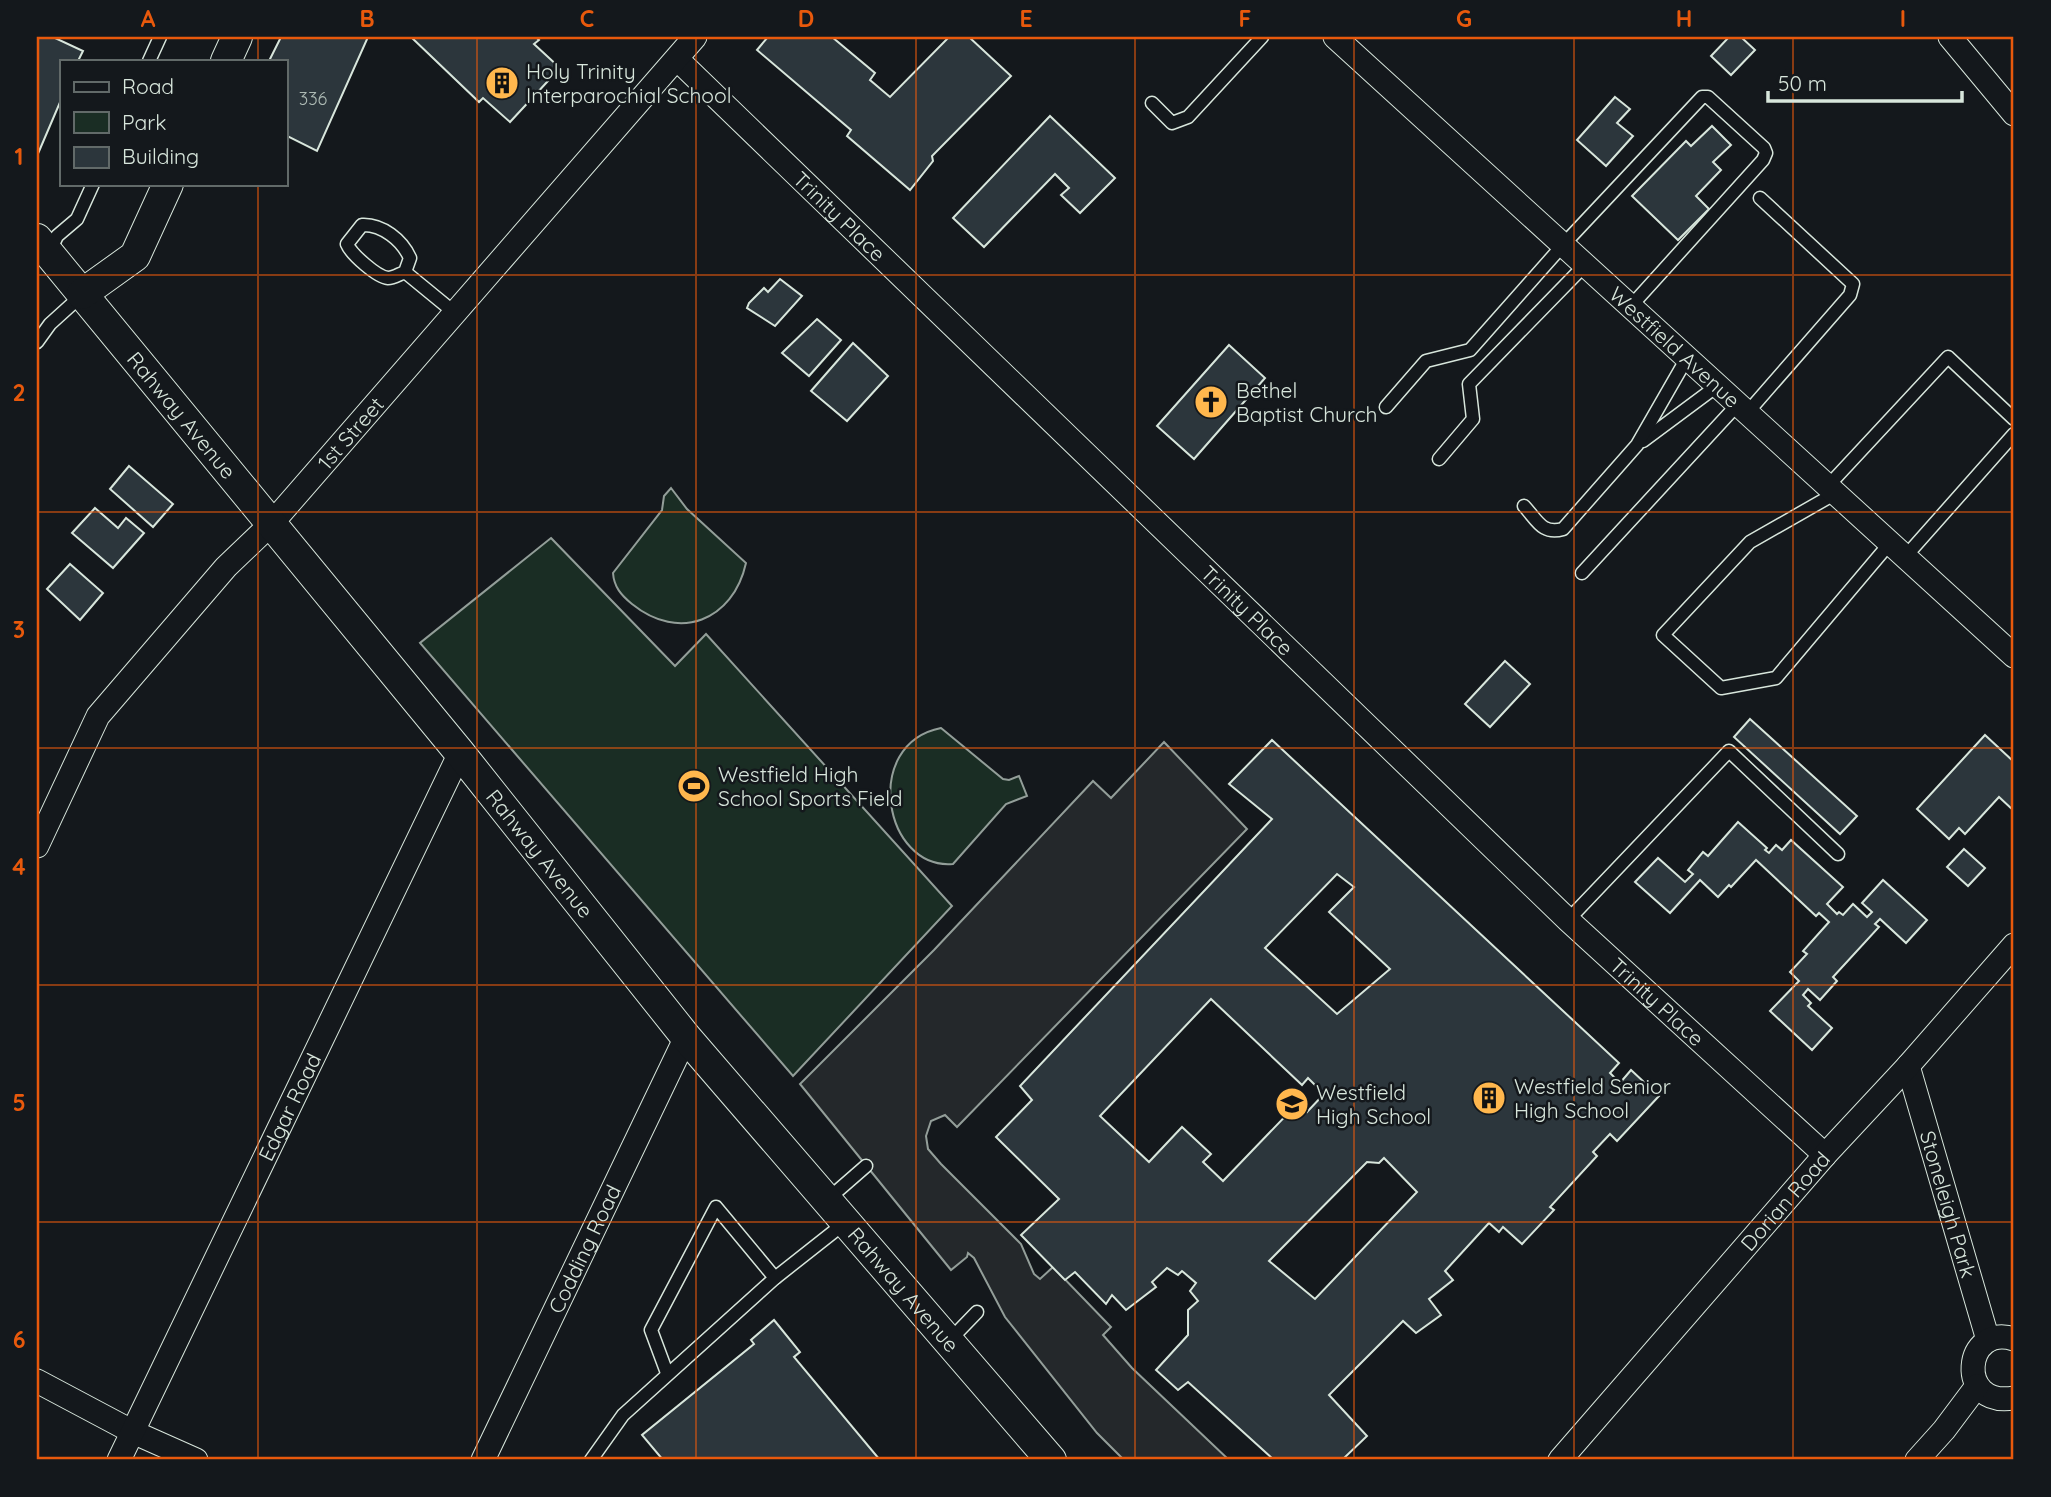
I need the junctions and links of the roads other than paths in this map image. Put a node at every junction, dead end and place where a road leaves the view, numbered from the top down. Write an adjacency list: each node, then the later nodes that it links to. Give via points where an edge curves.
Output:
1 (237, 37): 9 (street)
2 (695, 37): 7 (street, 1st Street)
3 (1262, 37): 10 (lane, via 1188,117 1172,122)
4 (1335, 37): 15 (street, Westfield Avenue)
5 (1950, 37): 11 (street)
6 (156, 38): 8 (lane)
7 (677, 59): 21 (street, 1st Street); 40 (street, Trinity Place)
8 (149, 60)
9 (226, 60)
10 (1152, 103)
11 (2014, 114)
12 (92, 186): 16 (lane, via 77,219)
13 (167, 186): 19 (street, via 135,256)
14 (1760, 198): 26 (lane, via 1853,284 1850,295)
15 (1563, 245): 17 (street, Westfield Avenue); 20 (lane, via 1702,97 1713,100 1766,153); 25 (lane, via 1470,350 1426,361)
16 (43, 246): 19 (street, Rahway Avenue)
17 (1585, 265): 20 (street, Westfield Avenue); 30 (lane, via 1469,384 1473,419)
18 (405, 272): 18 (lane, via 383,277 350,252 347,244 362,225 373,225 406,249 410,258); 21 (lane)
19 (82, 295): 22 (lane); 33 (street, Rahway Avenue)
20 (1631, 306): 23 (street, Westfield Avenue)
21 (455, 313): 33 (street, 1st Street)
22 (37, 342)
23 (1687, 358): 24 (street, Westfield Avenue); 29 (lane)
24 (1717, 386): 26 (street, Westfield Avenue); 29 (lane)
25 (1386, 407)
26 (1743, 408): 31 (street, Westfield Avenue); 35 (lane)
27 (2014, 419): 31 (lane, via 1948,357)
28 (2014, 434): 34 (lane)
29 (1637, 445): 32 (lane, via 1563,529 1546,531)
30 (1438, 459)
31 (1832, 490): 34 (street, Westfield Avenue); 34 (lane, via 1750,542 1663,635 1721,688 1776,678)
32 (1524, 506)
33 (272, 523): 37 (street, Rahway Avenue); 38 (street, 1st Street, via 226,567 98,716)
34 (1898, 550): 36 (street, Westfield Avenue)
35 (1582, 573)
36 (2014, 656)
37 (460, 753): 42 (street, Rahway Avenue); 56 (street, Edgar Road)
38 (37, 846)
39 (1838, 853): 40 (lane, via 1729,751)
40 (1568, 920): 44 (street, Trinity Place)
41 (2014, 945): 43 (street, Dorian Road)
42 (686, 1037): 46 (street, Rahway Avenue); 59 (street, Codding Road)
43 (1908, 1066): 44 (street, Dorian Road); 50 (street, Stoneleigh Park)
44 (1825, 1154): 62 (street, Dorian Road)
45 (866, 1166): 46 (lane)
46 (836, 1211): 47 (lane); 51 (street, Rahway Avenue)
47 (775, 1278): 52 (lane); 52 (lane, via 716,1207 651,1330)
48 (977, 1312): 51 (lane)
49 (2014, 1339): 50 (street)
50 (1989, 1340): 54 (street, via 1980,1347 1972,1366)
51 (949, 1341): 61 (street, Rahway Avenue)
52 (667, 1373): 60 (lane, via 623,1415)
53 (37, 1381): 56 (street)
54 (1977, 1386): 55 (street, via 1994,1398); 63 (street)
55 (2014, 1398)
56 (133, 1432): 57 (street, Edgar Road); 58 (street)
57 (119, 1460)
58 (196, 1460)
59 (483, 1460)
60 (591, 1460)
61 (1051, 1460)
62 (1560, 1460)
63 (1917, 1460)

